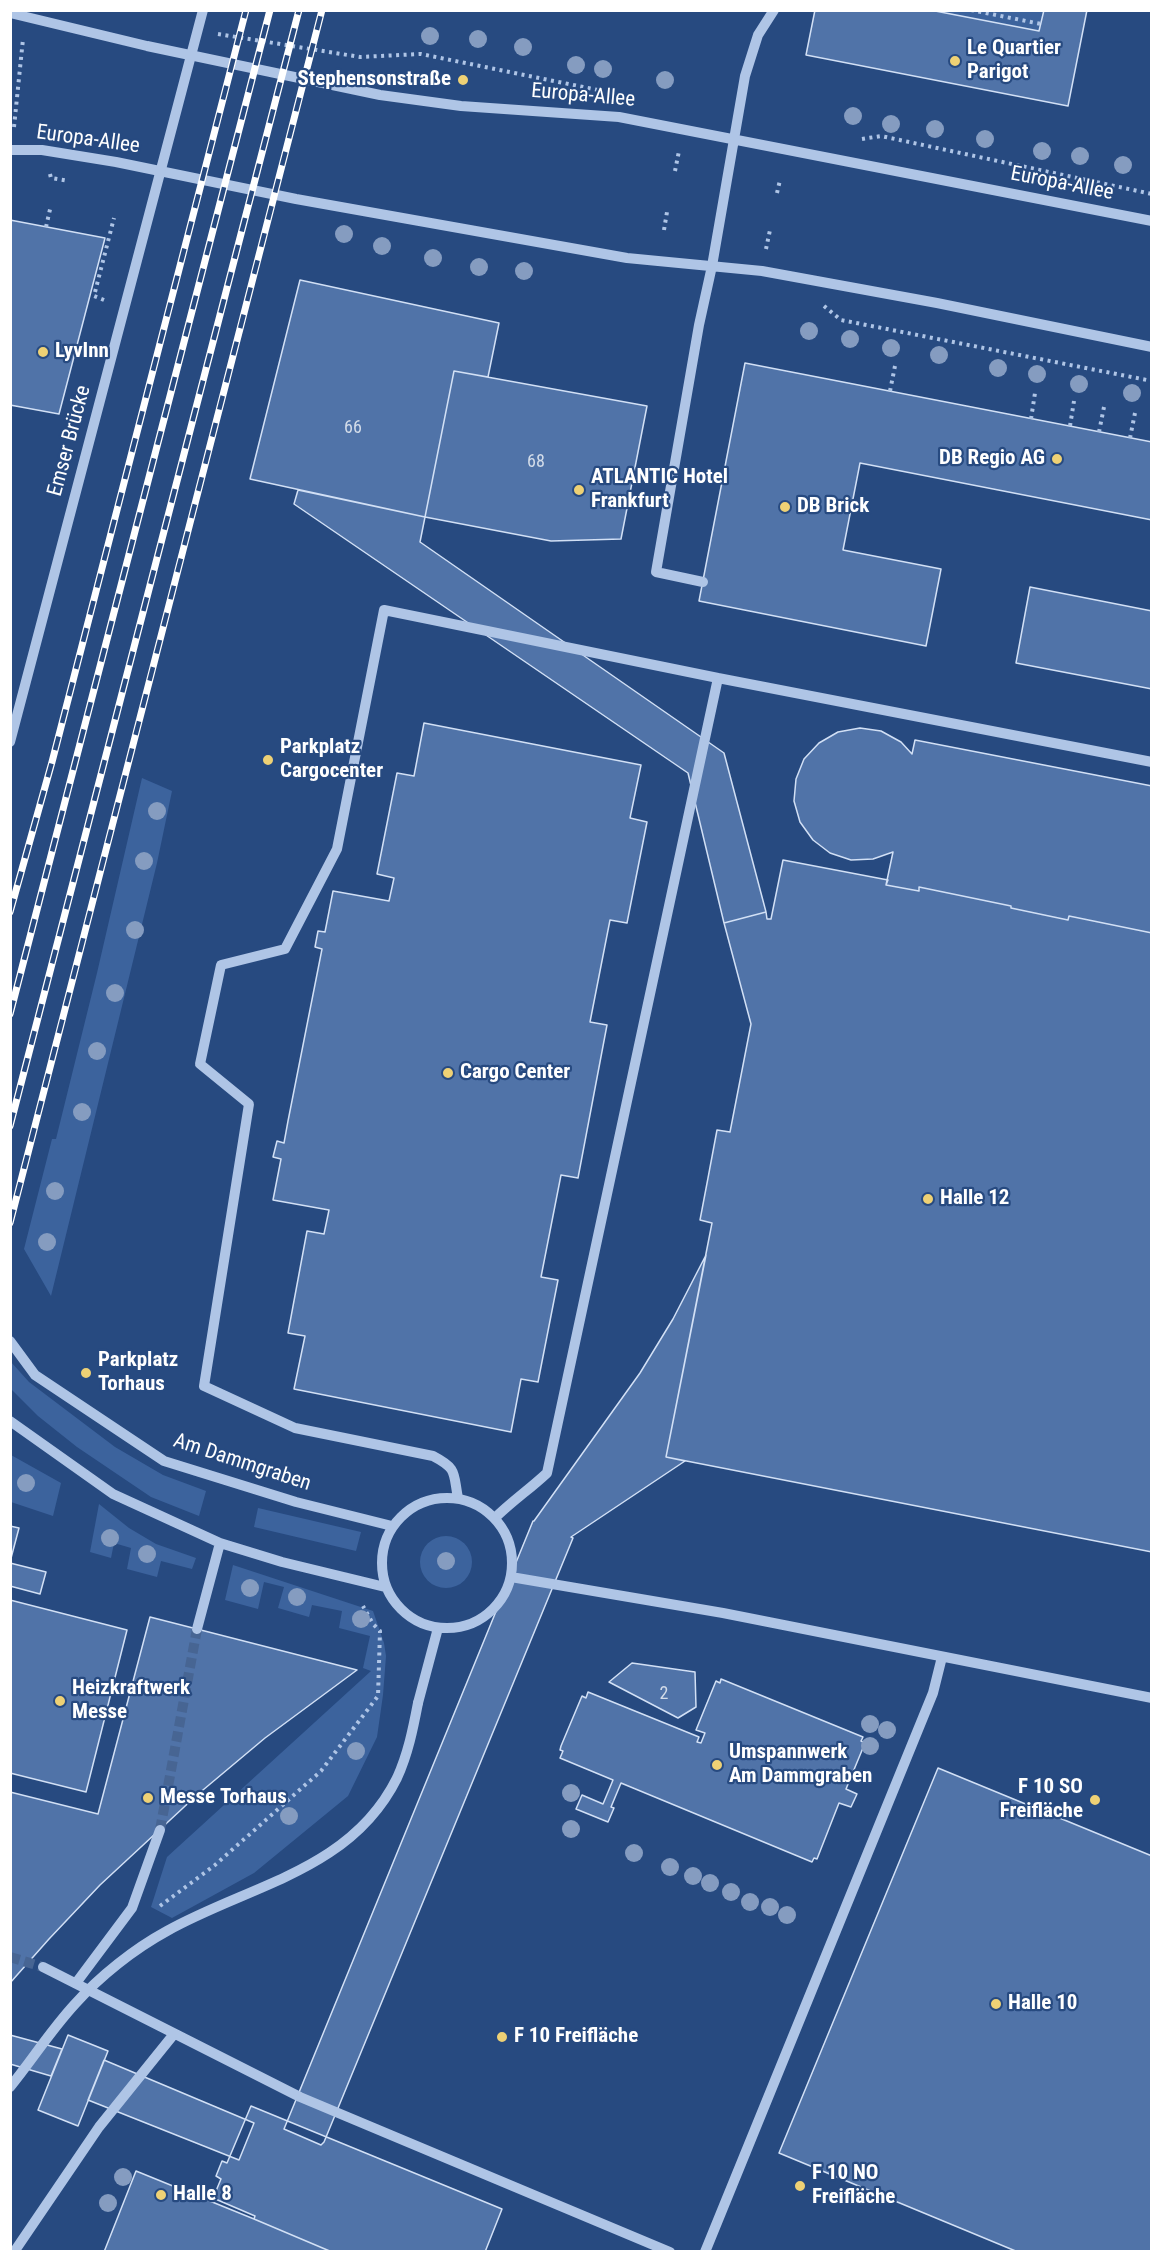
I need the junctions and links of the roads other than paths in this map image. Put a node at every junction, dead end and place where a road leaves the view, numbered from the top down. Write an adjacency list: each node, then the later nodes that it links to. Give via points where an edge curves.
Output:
1 (203, 10): 11 (street, Emser Brücke, bridge)
2 (774, 10): 4 (street, via 753,47)
3 (10, 13): 4 (street, Europa-Allee, via 380,95 461,106 619,117)
4 (734, 139): 6 (street, Europa-Allee); 7 (street)
5 (11, 150): 7 (street, Europa-Allee, via 42,150 116,162 296,199 627,258)
6 (1152, 221)
7 (712, 266): 8 (street, Europa-Allee, via 762,270); 9 (street, via 656,572)
8 (1152, 348)
9 (703, 582)
10 (718, 678): 12 (street); 15 (street, via 384,610 337,849 285,949 221,965 200,1064 249,1104 204,1386 295,1428 433,1456 454,1472); 16 (street, via 547,1473)
11 (10, 742)
12 (1152, 762)
13 (10, 1341): 17 (street, Am Dammgraben, via 35,1375 164,1461 296,1502)
14 (10, 1421): 18 (street, via 113,1494)
15 (458, 1498): 16 (street); 17 (street, via 421,1503)
16 (495, 1518): 19 (street, via 507,1536 512,1556)
17 (392, 1526): 20 (street, via 383,1545 381,1566)
18 (220, 1543): 20 (street); 22 (street)
19 (511, 1577): 21 (street, via 504,1596 492,1611 457,1628); 23 (street, via 723,1613)
20 (386, 1587): 21 (street, via 406,1614)
21 (438, 1628): 29 (street, bridge, via 408,1748 396,1778 376,1810 351,1838 319,1861 167,1931 140,1949 75,2004)
22 (197, 1629)
23 (942, 1657): 24 (street); 32 (street, via 933,1693)
24 (1152, 1698)
25 (160, 1830): 27 (street, via 132,1908)
26 (43, 1967): 27 (street)
27 (76, 1983): 28 (street)
28 (174, 2034): 30 (street, via 99,2127); 31 (street, via 300,2097)
29 (10, 2087)
30 (14, 2252)
31 (670, 2252)
32 (705, 2252)

